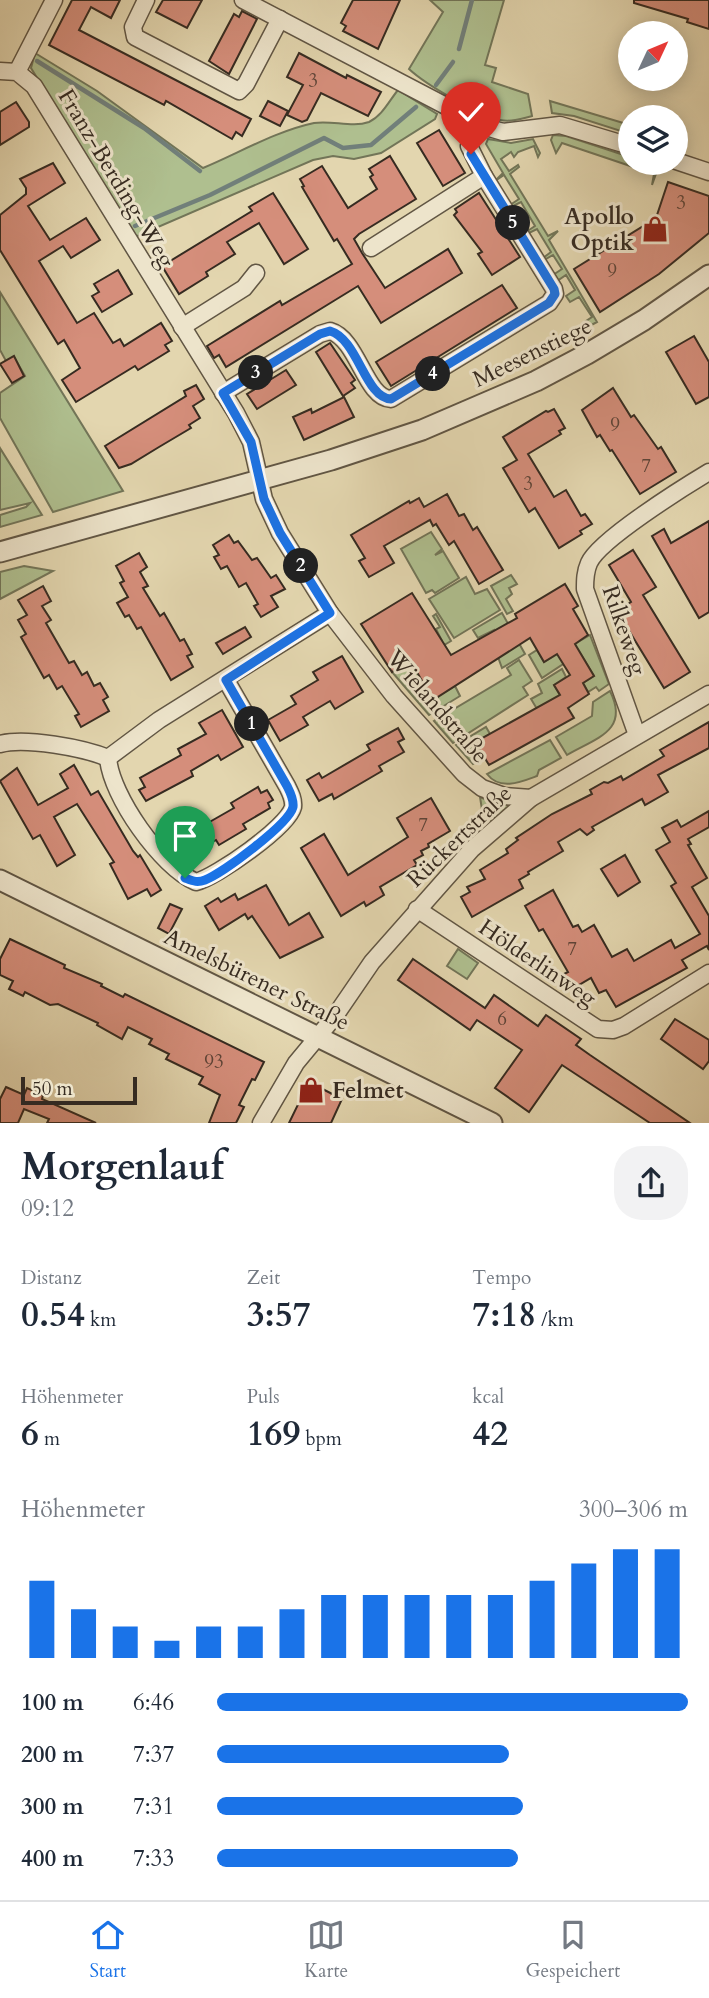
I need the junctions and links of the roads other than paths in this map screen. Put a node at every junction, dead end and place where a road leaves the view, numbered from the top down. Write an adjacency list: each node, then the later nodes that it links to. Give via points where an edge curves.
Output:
1 (54, 0): 5 (street)
2 (146, 0): 4 (street, via 132,27 135,37 239,92)
3 (243, 0): 4 (street)
4 (281, 19): 6 (street)
5 (8, 71): 14 (street, Franz-Berding-Weg, via 34,86)
6 (477, 123): 7 (street, via 503,132 561,125); 10 (street, via 469,146)
7 (618, 142)
8 (688, 165): 9 (street)
9 (709, 172)
10 (484, 176): 11 (street); 15 (street, via 554,289 553,299 391,399 377,392 344,338 330,331)
11 (371, 248)
12 (256, 273): 14 (street, via 244,288)
13 (709, 275): 17 (street, Meesenstiege, via 643,320 536,381 422,430)
14 (182, 327): 15 (street, Franz-Berding-Weg)
15 (223, 393): 17 (street, Franz-Berding-Weg, via 251,442)
16 (709, 472): 22 (street, Rilkeweg, via 597,551 584,576)
17 (259, 479): 18 (street, Meesenstiege); 19 (street, Wielandstraße, via 280,533)
18 (0, 552)
19 (330, 613): 20 (street); 25 (street, Wielandstraße, via 394,696 464,774 482,788 504,796)
20 (226, 680): 24 (street, via 159,720); 24 (street, via 287,786 293,808 277,827 218,872 195,882 172,866 134,817 113,781)
21 (709, 694): 22 (street, Rückertstraße)
22 (637, 735): 25 (street, Rückertstraße)
23 (0, 744): 24 (street, via 88,751)
24 (108, 758)
25 (531, 798): 27 (street, Rückertstraße, via 472,849)
26 (0, 880): 29 (street, Amelsbürener Straße)
27 (417, 909): 28 (street, Hölderlinweg, via 598,1029 624,1026); 29 (street, Rückertstraße)
28 (709, 973)
29 (318, 1035): 30 (street, Rückertstraße); 31 (street, Amelsbürener Straße)
30 (261, 1123)
31 (492, 1123)

